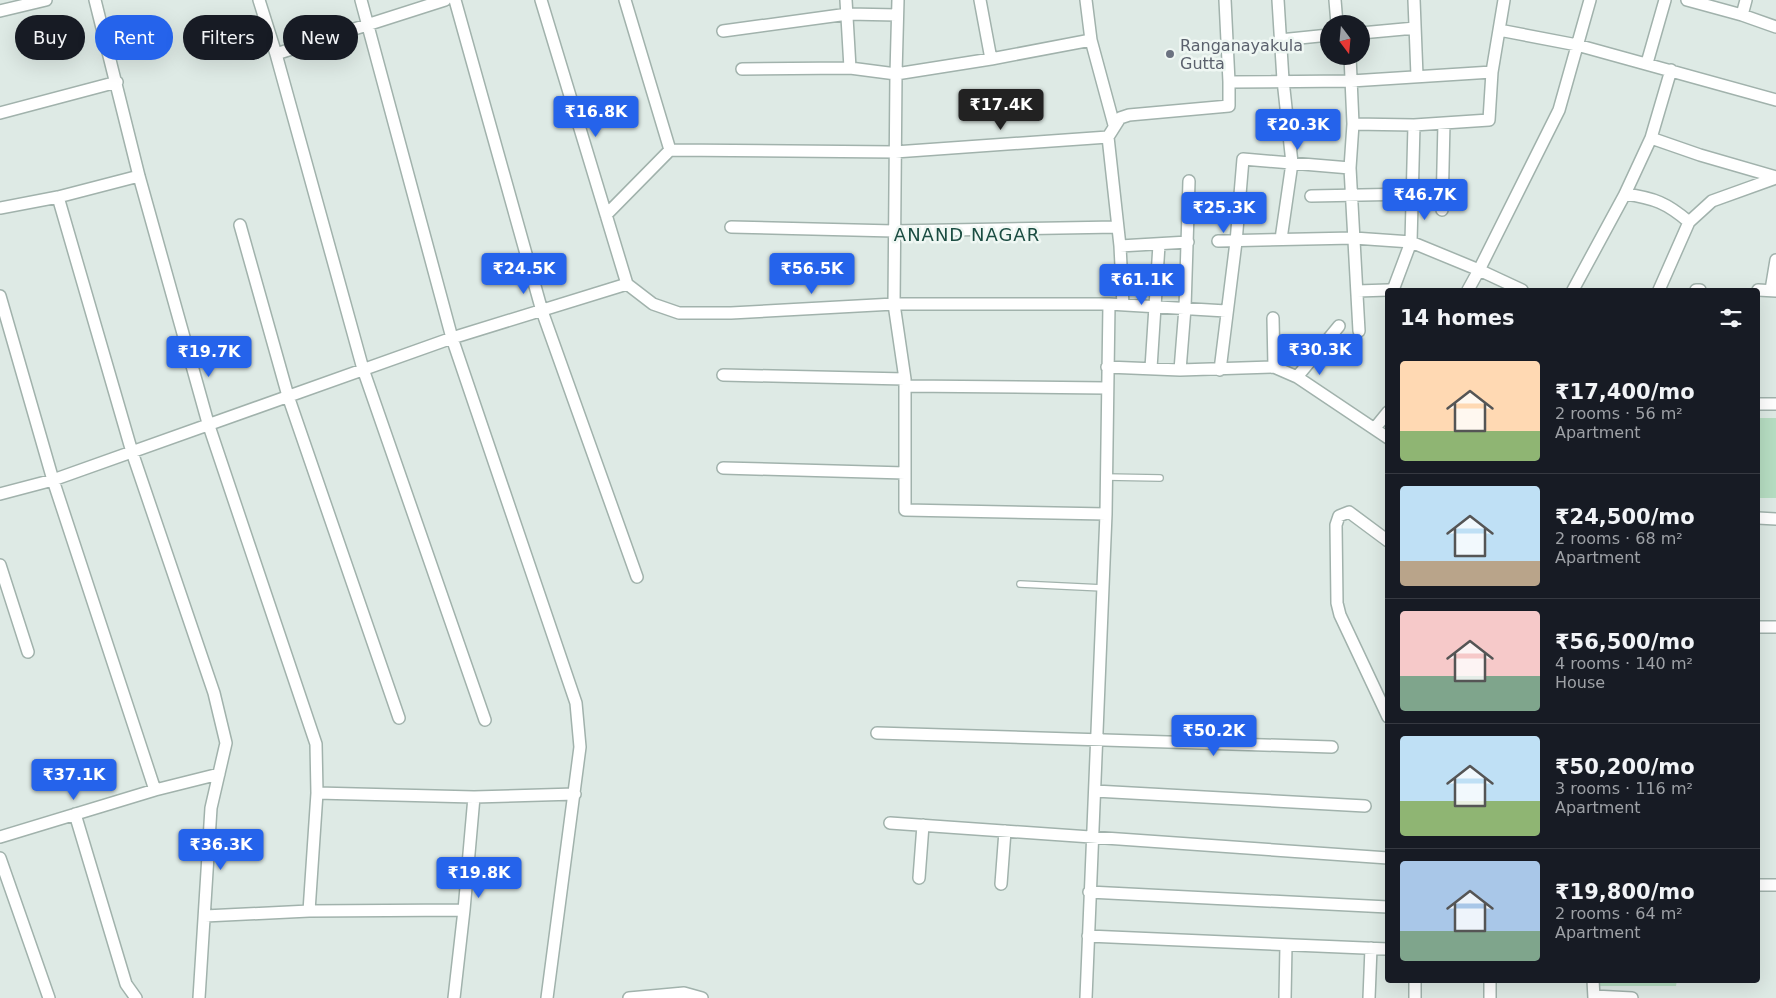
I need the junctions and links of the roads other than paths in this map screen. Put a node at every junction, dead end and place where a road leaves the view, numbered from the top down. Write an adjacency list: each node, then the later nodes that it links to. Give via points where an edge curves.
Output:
1 (46, 0): 22 (street)
2 (95, 0): 49 (street)
3 (259, 0): 37 (street)
4 (361, 0): 27 (street)
5 (445, 0): 27 (street)
6 (455, 0): 105 (street)
7 (541, 0): 73 (street)
8 (625, 0): 59 (street)
9 (846, 0): 23 (street)
10 (898, 0): 25 (street)
11 (980, 0): 38 (street)
12 (1086, 0): 34 (street)
13 (1225, 0): 50 (street)
14 (1278, 0): 35 (street)
15 (1335, 0): 26 (street)
16 (1414, 0): 28 (street)
17 (1504, 0): 30 (street)
18 (1590, 0): 36 (street)
19 (1664, 0): 39 (street)
20 (1687, 0): 24 (street)
21 (1746, 0): 24 (street)
22 (0, 11)
23 (848, 14): 25 (street); 31 (street); 41 (street)
24 (1742, 14): 29 (street)
25 (898, 15): 45 (street)
26 (1336, 15)
27 (369, 26): 37 (street); 110 (street)
28 (1415, 28): 32 (street); 46 (street)
29 (1776, 28)
30 (1499, 30): 36 (street); 44 (street)
31 (723, 31)
32 (1370, 32)
33 (1320, 36): 35 (street)
34 (1091, 40): 38 (street); 55 (street)
35 (1280, 40): 47 (street)
36 (1577, 45): 39 (street); 88 (street, via 1559,110)
37 (276, 54): 114 (street)
38 (991, 60): 45 (street)
39 (1647, 63): 43 (street)
40 (1350, 65): 48 (street)
41 (850, 68): 42 (street); 45 (street)
42 (742, 69)
43 (1671, 70): 51 (street); 58 (street)
44 (1492, 72): 46 (street); 53 (street, via 1489,120)
45 (896, 74): 60 (street)
46 (1417, 76): 48 (street)
47 (1283, 80): 48 (street); 50 (street); 61 (street)
48 (1351, 81): 54 (street)
49 (116, 82): 52 (street); 63 (street)
50 (1230, 82): 55 (street, via 1229,106 1128,116 1120,118)
51 (1776, 100)
52 (0, 112)
53 (1444, 123): 56 (street); 72 (street)
54 (1353, 124): 56 (street); 62 (street)
55 (1114, 125): 57 (street)
56 (1414, 125): 66 (street)
57 (1108, 137): 60 (street); 77 (street)
58 (1651, 138): 64 (street); 67 (street)
59 (670, 150): 60 (street); 73 (street)
60 (895, 152): 78 (street)
61 (1292, 163): 62 (street); 80 (street); 83 (street, via 1243,159)
62 (1350, 168): 68 (street)
63 (139, 176): 69 (street); 125 (street)
64 (1776, 177): 74 (street, via 1712,201)
65 (1189, 181): 82 (street)
66 (1412, 194): 68 (street); 84 (street)
67 (1625, 194): 74 (street, via 1652,198 1672,207); 93 (street)
68 (1352, 195): 70 (street); 79 (street)
69 (58, 196): 71 (street); 128 (street)
70 (1311, 196)
71 (0, 208)
72 (1442, 210)
73 (606, 215): 89 (street)
74 (1689, 222): 94 (street)
75 (240, 225): 121 (street)
76 (731, 227): 78 (street)
77 (1117, 227): 78 (street); 86 (street)
78 (894, 231): 100 (street)
79 (1354, 238): 80 (street); 84 (street); 98 (street)
80 (1281, 239): 83 (street)
81 (1218, 241): 83 (street)
82 (1188, 242): 85 (street); 104 (street)
83 (1236, 242): 106 (street)
84 (1411, 242): 88 (street); 90 (street)
85 (1159, 245): 86 (street); 103 (street)
86 (1120, 246): 102 (street)
87 (1776, 260): 97 (street)
88 (1478, 270): 91 (street); 92 (street)
89 (626, 284): 100 (street, via 653,304 679,313); 105 (street)
90 (1393, 288)
91 (1469, 288)
92 (1518, 288)
93 (1574, 288)
94 (1659, 288)
95 (1385, 290): 98 (street)
96 (1760, 290): 97 (street)
97 (1773, 290)
98 (1357, 291): 109 (street)
99 (0, 296): 133 (street)
100 (894, 304): 101 (street); 119 (street)
101 (1109, 304): 102 (street); 111 (street)
102 (1123, 305): 103 (street)
103 (1155, 307): 104 (street); 113 (street)
104 (1185, 308): 106 (street); 115 (street)
105 (542, 310): 110 (street); 140 (street)
106 (1226, 311): 116 (street)
107 (1273, 318): 112 (street)
108 (1339, 326): 118 (street)
109 (1359, 332)
110 (452, 338): 114 (street); 156 (street, via 576,703 580,747)
111 (1107, 367): 113 (street); 120 (street)
112 (1274, 367): 116 (street); 118 (street)
113 (1151, 368): 115 (street)
114 (363, 369): 121 (street); 148 (street)
115 (1180, 370): 116 (street)
116 (1220, 370)
117 (723, 375): 119 (street)
118 (1297, 377): 126 (street)
119 (905, 382): 120 (street); 130 (street)
120 (1106, 388): 131 (street)
121 (288, 396): 125 (street); 147 (street)
122 (1760, 404): 123 (street)
123 (1776, 404)
124 (1385, 416): 126 (street)
125 (208, 423): 128 (street); 155 (street, via 312,727 318,768)
126 (1375, 428): 127 (street)
127 (1385, 436)
128 (132, 452): 133 (street); 152 (street, via 222,720 226,742)
129 (723, 468): 130 (street)
130 (905, 473): 135 (street, via 905,510)
131 (1106, 477): 132 (lane); 135 (street)
132 (1160, 478)
133 (53, 480): 134 (street); 153 (street)
134 (0, 494)
135 (1106, 514): 142 (street)
136 (1760, 518): 137 (street)
137 (1776, 518)
138 (1385, 539): 146 (street, via 1349,512 1339,516 1336,525 1337,603)
139 (0, 565): 145 (street)
140 (637, 577)
141 (1020, 584): 142 (lane)
142 (1103, 588): 150 (street)
143 (1760, 627): 144 (street)
144 (1776, 627)
145 (28, 652)
146 (1385, 711)
147 (399, 718)
148 (485, 720)
149 (877, 733): 150 (street)
150 (1096, 741): 151 (street); 154 (street)
151 (1332, 747)
152 (219, 774): 153 (street); 175 (street, via 211,808)
153 (155, 790): 159 (street)
154 (1095, 791): 158 (street); 164 (street)
155 (317, 793): 157 (street); 174 (street)
156 (575, 794): 157 (street); 188 (street)
157 (474, 797): 173 (street)
158 (1365, 806)
159 (75, 814): 163 (street); 185 (street, via 126,984)
160 (890, 823): 161 (street)
161 (922, 825): 162 (street); 167 (street)
162 (1005, 831): 164 (street); 168 (street)
163 (0, 837)
164 (1094, 838): 166 (street); 171 (street)
165 (0, 858): 184 (street)
166 (1385, 858)
167 (919, 878)
168 (1001, 884)
169 (1760, 885): 170 (street)
170 (1776, 886)
171 (1089, 892): 172 (street); 176 (street)
172 (1385, 907)
173 (464, 910): 174 (street); 187 (street)
174 (309, 911): 175 (street)
175 (206, 916): 186 (street)
176 (1088, 936): 177 (street); 191 (street)
177 (1286, 945): 178 (street); 192 (street)
178 (1371, 948): 179 (street); 193 (street)
179 (1385, 949)
180 (1415, 983): 194 (street)
181 (1490, 983): 195 (street)
182 (1593, 983): 183 (street)
183 (1594, 997): 196 (street)
184 (49, 998)
185 (136, 998)
186 (199, 998)
187 (454, 998)
188 (547, 998)
189 (628, 998): 190 (street, via 684,993)
190 (702, 998)
191 (1086, 998)
192 (1285, 998)
193 (1369, 998)
194 (1415, 998)
195 (1490, 998)
196 (1632, 998)

